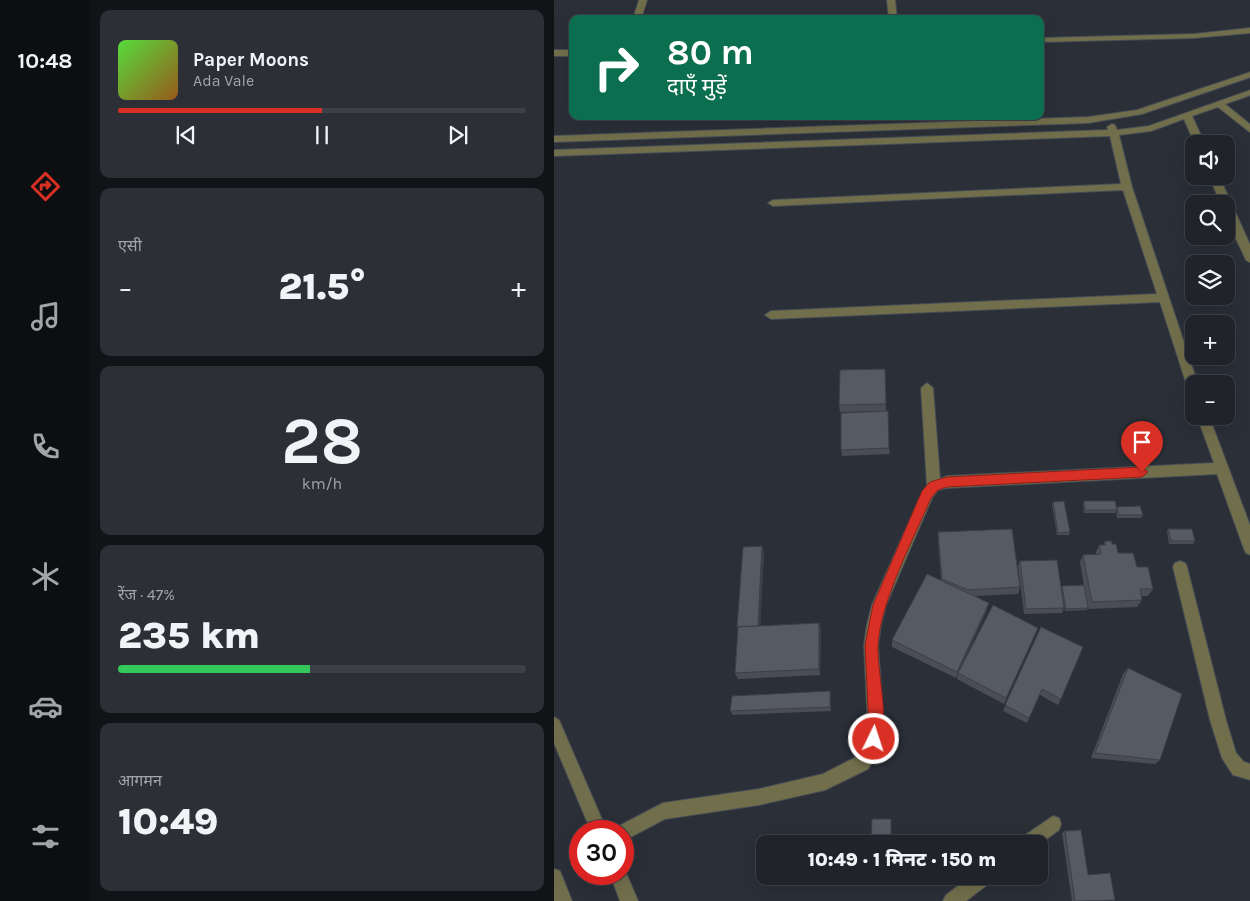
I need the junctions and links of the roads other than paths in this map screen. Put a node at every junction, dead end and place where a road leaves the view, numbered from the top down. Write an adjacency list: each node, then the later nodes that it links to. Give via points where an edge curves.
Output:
1 (643, 0): 3 (street)
2 (891, 0): 4 (street)
3 (638, 15)
4 (893, 15)
5 (1250, 30): 6 (street, via 1194,36)
6 (1044, 40)
7 (554, 53): 8 (street)
8 (569, 53)
9 (1250, 74): 13 (street, via 1139,112)
10 (1250, 92): 11 (street)
11 (1218, 104): 12 (street); 17 (street)
12 (1187, 115): 18 (street, via 1151,128); 19 (street)
13 (1111, 117): 14 (street); 18 (street)
14 (1044, 118)
15 (955, 120): 16 (street)
16 (903, 121): 20 (street); 21 (street)
17 (1250, 130)
18 (1113, 133): 21 (street); 23 (street)
19 (1196, 135)
20 (554, 139)
21 (906, 140): 22 (street)
22 (554, 153)
23 (1127, 187): 24 (street); 27 (street)
24 (773, 203)
25 (1235, 226): 26 (street)
26 (1250, 260)
27 (1164, 298): 28 (street); 29 (street)
28 (771, 314)
29 (1189, 375)
30 (927, 388): 33 (street)
31 (1206, 425): 32 (street)
32 (1220, 468): 33 (street, via 947,482); 34 (street)
33 (934, 486): 40 (street, via 927,494 879,605 871,645 876,728 872,750 862,764 825,782 760,797 664,811)
34 (1250, 549)
35 (1180, 567): 37 (street, via 1230,758 1239,769)
36 (554, 725): 38 (street)
37 (1250, 772)
38 (594, 820)
39 (1053, 824): 41 (street)
40 (634, 828)
41 (1039, 835)
42 (554, 876): 45 (street)
43 (622, 885): 46 (street)
44 (973, 885): 47 (street)
45 (563, 901)
46 (629, 901)
47 (952, 901)

